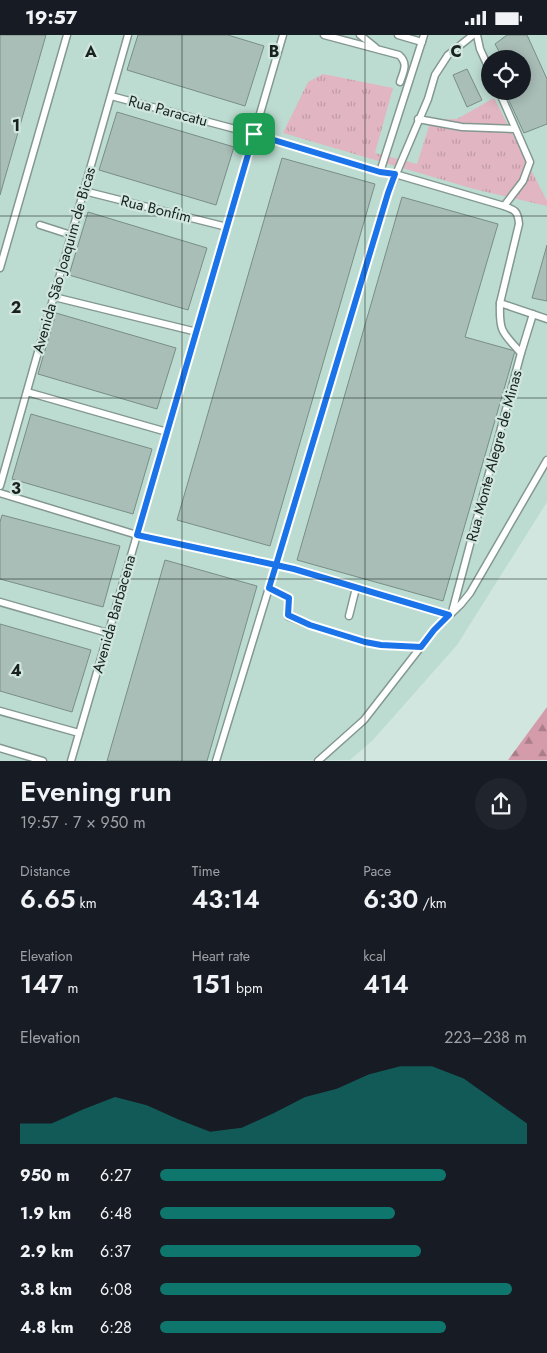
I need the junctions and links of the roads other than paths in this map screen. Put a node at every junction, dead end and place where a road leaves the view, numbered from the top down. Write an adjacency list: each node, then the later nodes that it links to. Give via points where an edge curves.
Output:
1 (67, 35): 25 (lane)
2 (128, 35): 13 (lane, Avenida São Joaquim de Bicas)
3 (324, 35): 10 (lane)
4 (360, 35): 10 (lane)
5 (398, 35): 9 (lane)
6 (425, 35): 9 (lane)
7 (475, 35): 11 (lane); 15 (lane, via 448,55 439,68)
8 (282, 36): 17 (lane, Avenida Barbacena)
9 (422, 42): 18 (lane)
10 (378, 49): 12 (lane, via 400,55 405,60)
11 (481, 51)
12 (400, 83)
13 (111, 96): 17 (lane, Rua Paracatu); 20 (lane, Avenida São Joaquim de Bicas)
14 (503, 100): 16 (lane)
15 (418, 119): 16 (lane, via 462,127); 19 (lane)
16 (515, 129): 21 (lane, via 530,162 523,181)
17 (254, 134): 18 (lane, Rua Paracatu); 23 (lane, Avenida Barbacena)
18 (380, 172): 19 (lane, Rua Paracatu)
19 (395, 174): 21 (lane, Rua Paracatu); 38 (lane)
20 (84, 191): 23 (lane, Rua Bonfim); 24 (lane, Avenida São Joaquim de Bicas)
21 (504, 205): 27 (lane, via 519,215 519,224)
22 (40, 225): 24 (lane)
23 (227, 227): 30 (lane, Avenida Barbacena)
24 (71, 235): 26 (lane, Avenida São Joaquim de Bicas)
25 (0, 268)
26 (54, 297): 30 (lane); 32 (lane, Avenida São Joaquim de Bicas)
27 (500, 303): 28 (lane); 31 (lane, via 502,331)
28 (534, 315): 29 (lane); 31 (lane, Rua Monte Alegre de Minas)
29 (547, 319)
30 (197, 332): 33 (lane, Avenida Barbacena)
31 (521, 353): 42 (lane, Rua Monte Alegre de Minas)
32 (27, 392): 33 (lane); 35 (lane, Avenida São Joaquim de Bicas)
33 (167, 432): 37 (lane, Avenida Barbacena)
34 (547, 460): 42 (lane, Rua Monte Alegre de Minas, via 470,593)
35 (0, 486)
36 (0, 493): 37 (lane)
37 (137, 535): 38 (lane); 44 (lane, Avenida Barbacena)
38 (276, 565): 39 (lane); 40 (lane)
39 (356, 587): 42 (lane); 43 (lane)
40 (269, 588): 45 (lane, via 289,598 288,615 310,625 365,642); 51 (lane)
41 (0, 602): 44 (lane)
42 (450, 614): 45 (lane, Rua Monte Alegre de Minas)
43 (349, 616)
44 (108, 633): 47 (lane, Avenida Barbacena)
45 (421, 647): 52 (lane, Rua Monte Alegre de Minas, via 364,721)
46 (0, 711): 47 (lane)
47 (79, 733): 50 (lane, Avenida Barbacena)
48 (0, 749): 49 (lane)
49 (43, 761)
50 (71, 761)
51 (216, 761)
52 (318, 761)

